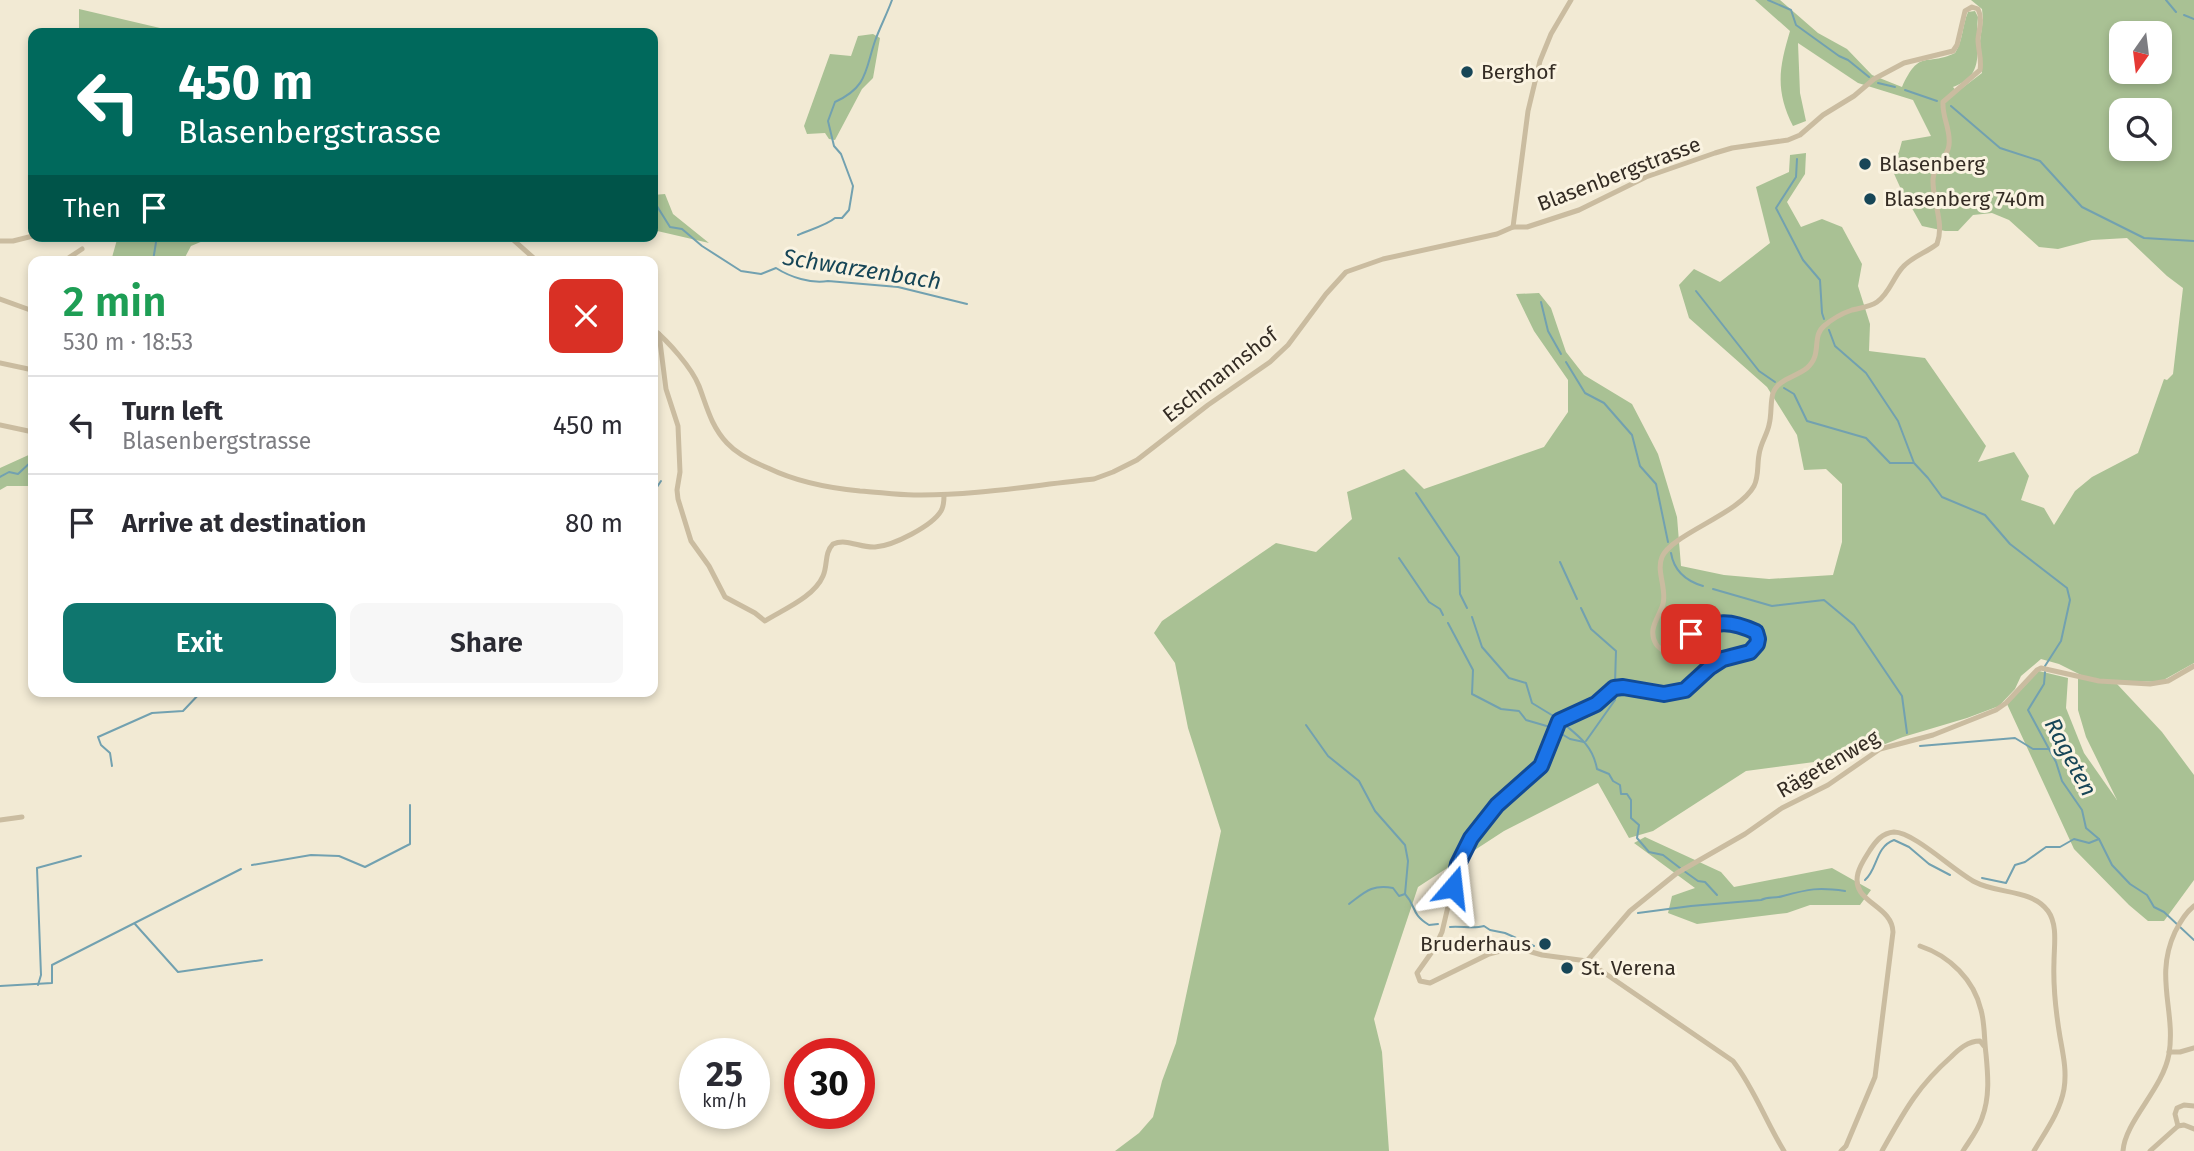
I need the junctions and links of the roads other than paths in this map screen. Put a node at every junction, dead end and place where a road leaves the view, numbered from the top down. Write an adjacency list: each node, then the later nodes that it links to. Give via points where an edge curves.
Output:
1 (1571, 0): 2 (street, Blasenbergstrasse, via 1540,61 1528,111)
2 (1513, 228): 16 (street, Eschmannshof, via 1346,272 1270,362 1137,460 1113,472 1094,479); 22 (street, Blasenbergstrasse, via 1579,210 1646,177 1723,151 1800,135 1904,63 1953,51 1965,10 1978,9 1982,16 1980,70 1943,102 1950,141 1933,177 1940,227 1937,244 1900,269 1877,302 1848,311 1823,326 1817,334 1813,361 1782,382 1772,396 1754,486 1662,556 1663,606 1652,632 1661,649 1675,648 1704,626 1724,622 1756,632 1757,644 1750,652 1723,659 1685,690 1664,694 1614,688 1596,704 1559,721 1541,766 1497,805 1467,844 1442,932 1418,977 1430,984 1489,954 1517,948)
3 (28, 237): 4 (street)
4 (0, 241)
5 (516, 242): 8 (street)
6 (82, 249): 7 (street)
7 (72, 256)
8 (531, 256)
9 (0, 299): 10 (street)
10 (28, 309)
11 (659, 334): 16 (street, Eschmannshof, via 691,372 716,429 748,459 807,483 910,496); 16 (street, via 666,389 678,426 678,499 691,541 728,600 765,621 816,588 833,544 890,544 941,512)
12 (0, 363): 13 (street)
13 (28, 369)
14 (0, 425): 15 (street)
15 (28, 431)
16 (944, 495)
17 (2194, 666): 22 (street, Rägetenweg, via 2168,681 2150,684 2099,681 2041,668 1996,710 1933,735 1880,749 1828,785 1677,873 1630,911)
18 (22, 817): 19 (street)
19 (0, 820)
20 (2194, 906): 25 (street, via 2177,928 2164,977)
21 (1920, 947): 23 (street, via 1933,950 1969,982 1982,1012)
22 (1587, 961): 30 (street, Blasenbergstrasse, via 1733,1061)
23 (1985, 1048): 32 (street, via 1980,1041 1971,1042 1925,1082); 33 (street, via 1987,1100 1978,1129)
24 (2194, 1048): 25 (street)
25 (2169, 1052): 35 (street, via 2158,1083 2124,1140)
26 (2194, 1106): 27 (street, via 2177,1108)
27 (2176, 1128): 28 (street); 36 (street)
28 (2191, 1128): 29 (street)
29 (2194, 1135)
30 (1784, 1151)
31 (1841, 1151): 34 (street, via 1875,1077 1893,932 1890,918 1856,886 1860,865 1877,839 1897,832 1976,883 2038,901 2052,918 2065,1085)
32 (1882, 1151)
33 (1963, 1151)
34 (2034, 1151)
35 (2123, 1151)
36 (2150, 1151)

